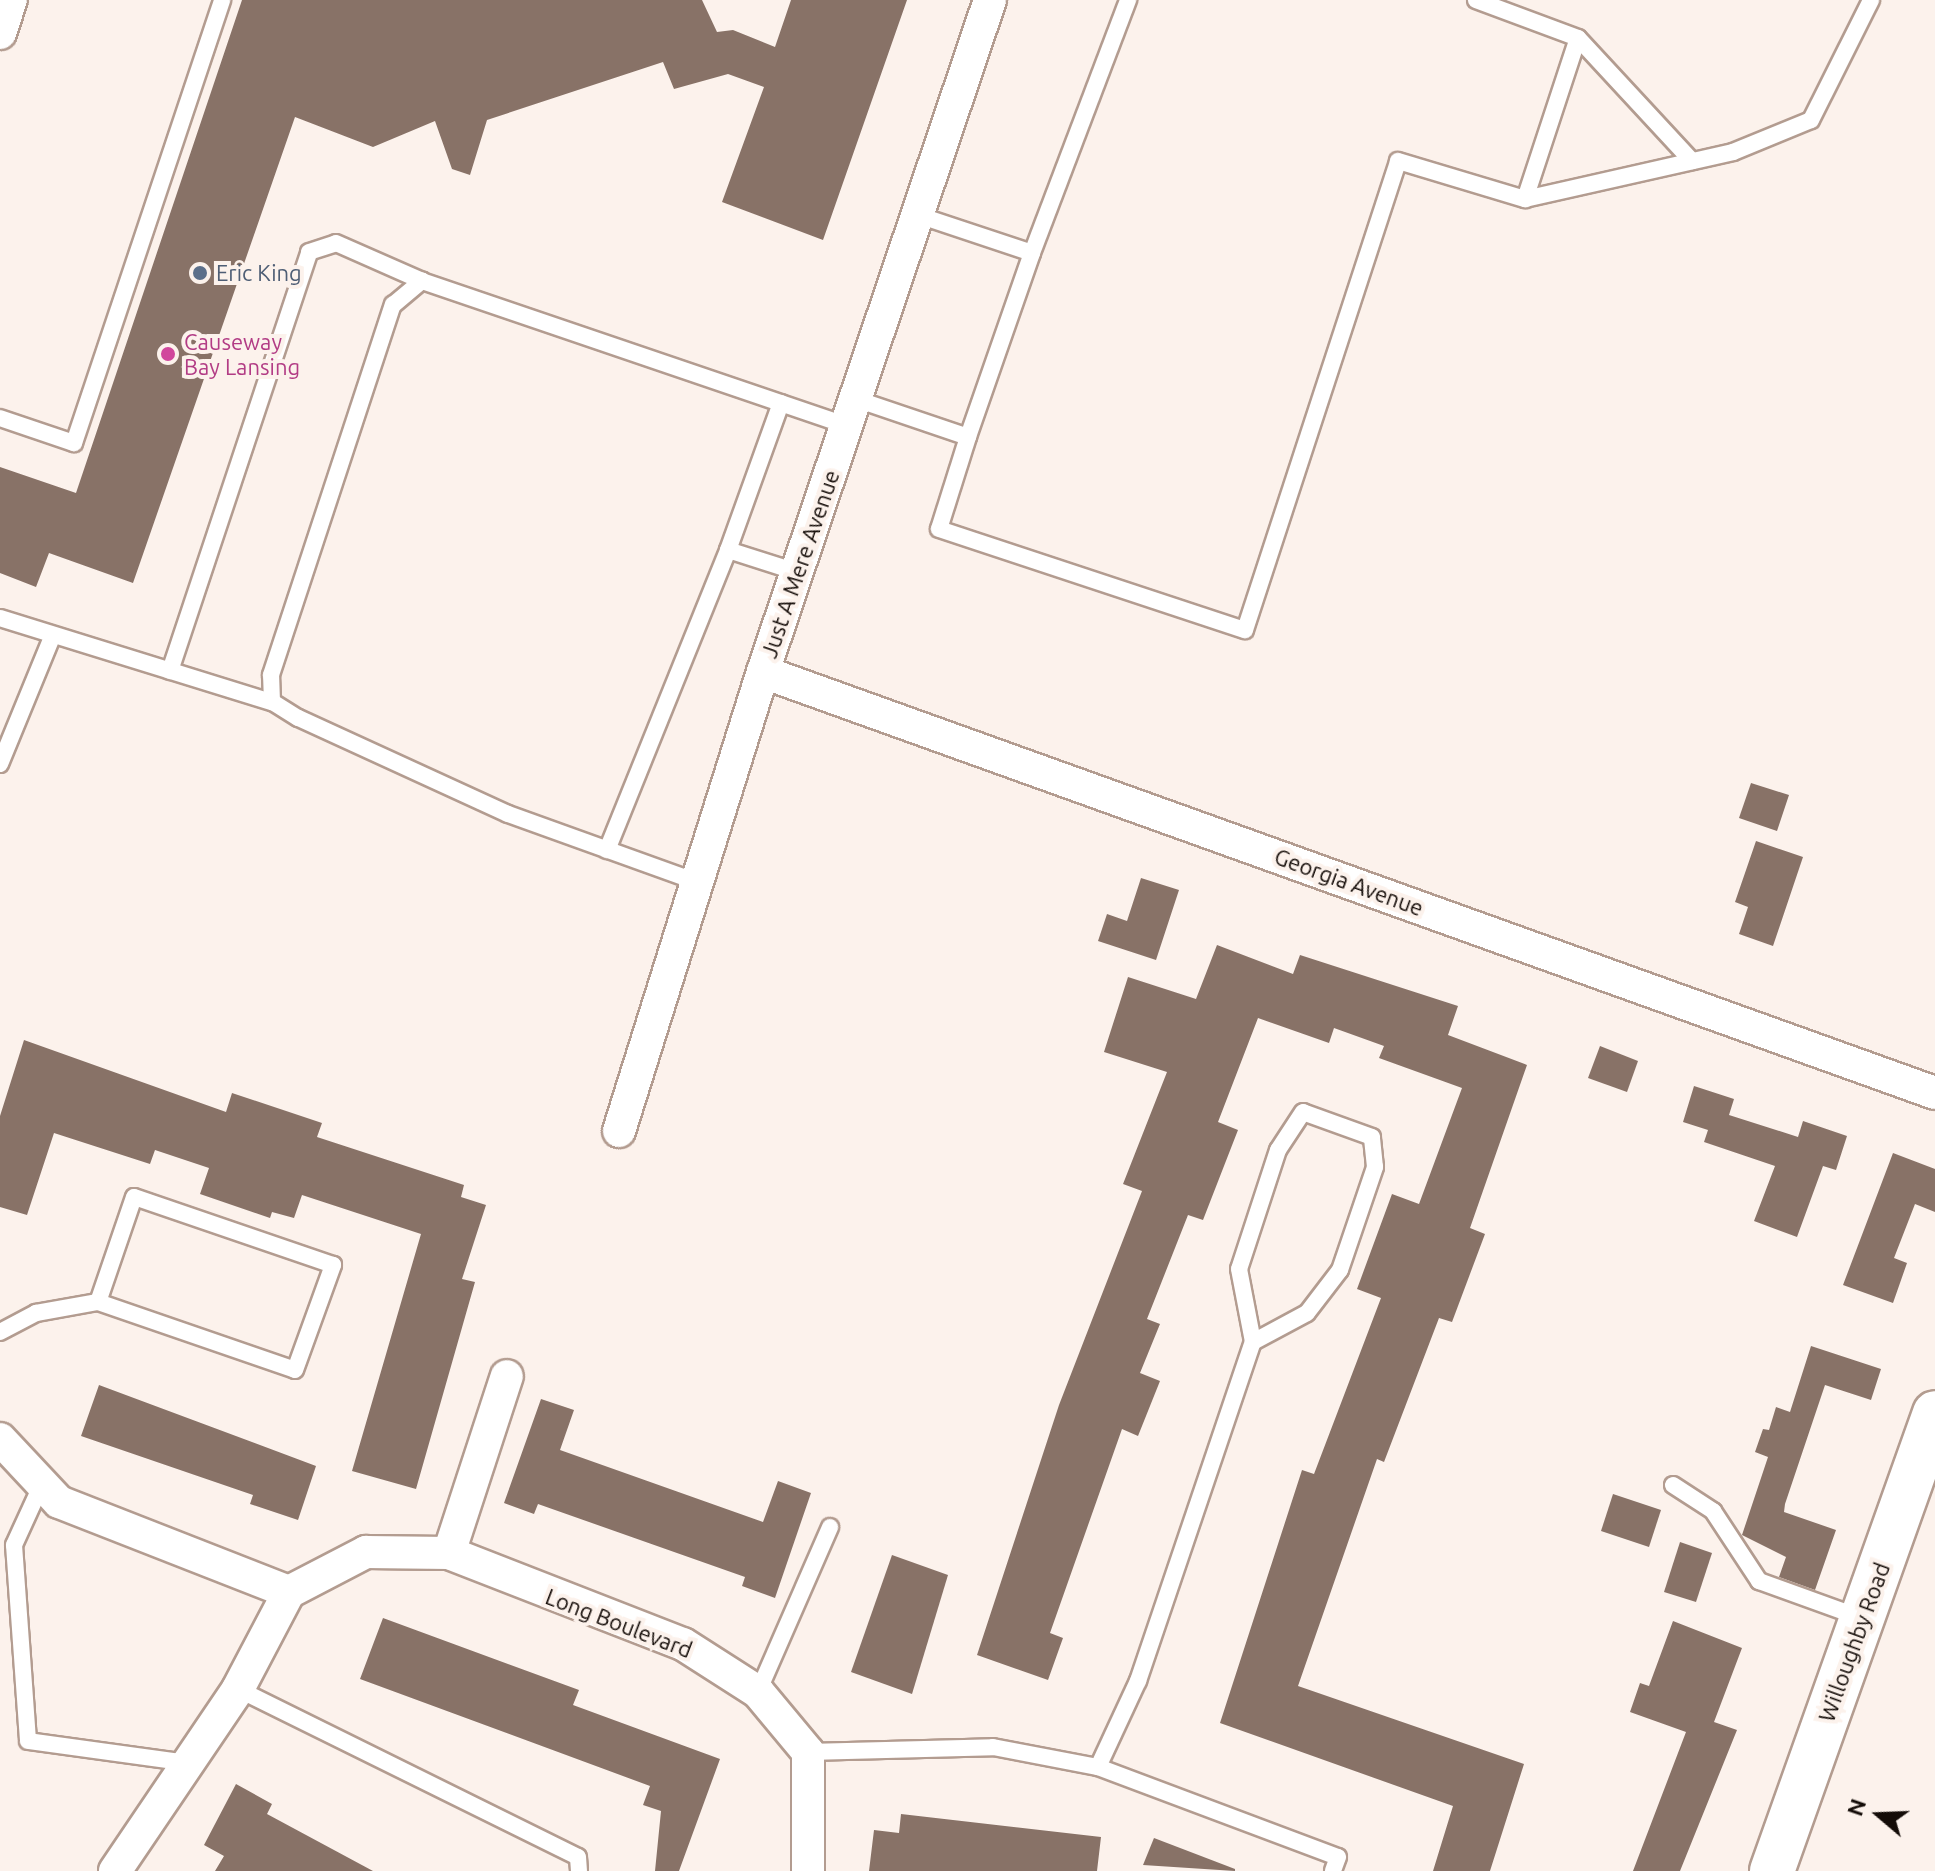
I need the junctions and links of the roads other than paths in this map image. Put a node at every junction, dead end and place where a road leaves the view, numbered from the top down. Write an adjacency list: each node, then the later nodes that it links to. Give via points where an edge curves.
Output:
1 (11, 0): 7 (street)
2 (222, 0): 16 (lane, via 74,443)
3 (990, 0): 11 (street, Just A Mere Avenue)
4 (1128, 0): 12 (lane)
5 (1476, 0): 8 (lane)
6 (1871, 0): 9 (lane, via 1811,120)
7 (0, 33)
8 (1578, 38): 9 (lane); 10 (lane)
9 (1692, 161): 10 (lane)
10 (1525, 199): 17 (lane, via 1398,161 1245,630 939,529)
11 (918, 215): 12 (lane); 15 (street, Just A Mere Avenue)
12 (1032, 253): 17 (lane)
13 (422, 281): 14 (lane); 22 (lane, via 336,243 309,252); 24 (lane, via 393,305 271,675)
14 (781, 403): 15 (lane); 18 (lane)
15 (851, 412): 17 (lane); 19 (street, Just A Mere Avenue)
16 (0, 418)
17 (968, 437)
18 (728, 550): 19 (lane); 26 (lane)
19 (797, 572): 23 (street, Just A Mere Avenue)
20 (0, 618): 21 (lane)
21 (53, 635): 22 (lane); 25 (lane)
22 (170, 671): 24 (lane)
23 (763, 672): 27 (street, Just A Mere Avenue); 28 (street, Georgia Avenue)
24 (272, 702): 26 (lane, via 508,814)
25 (0, 764)
26 (607, 850): 27 (lane)
27 (700, 883): 29 (street, Just A Mere Avenue)
28 (1935, 1093)
29 (619, 1131)
30 (98, 1302): 30 (lane, via 295,1370 333,1265 134,1197); 31 (lane, via 36,1313)
31 (0, 1332)
32 (1253, 1342): 32 (lane, via 1239,1269 1278,1150 1303,1112 1372,1137 1375,1167 1340,1270 1307,1313); 46 (lane, via 1138,1681)
33 (507, 1376): 39 (street)
34 (1935, 1413): 41 (street, Willoughby Road)
35 (0, 1439): 37 (street)
36 (1673, 1485): 41 (lane, via 1713,1511 1759,1581)
37 (41, 1486): 40 (street, via 130,1536); 45 (lane, via 14,1545 28,1741)
38 (830, 1527): 43 (lane)
39 (449, 1553): 40 (street, Long Boulevard, via 366,1552); 43 (street, Long Boulevard, via 683,1644)
40 (289, 1592): 42 (street)
41 (1862, 1618): 51 (street, Willoughby Road)
42 (238, 1689): 45 (street); 48 (lane, via 578,1857)
43 (758, 1692): 44 (street, Long Boulevard)
44 (808, 1752): 46 (lane, via 993,1747); 49 (street)
45 (188, 1763): 47 (street)
46 (1098, 1767): 50 (lane, via 1338,1857)
47 (115, 1871)
48 (579, 1871)
49 (808, 1871)
50 (1333, 1871)
51 (1772, 1871)

